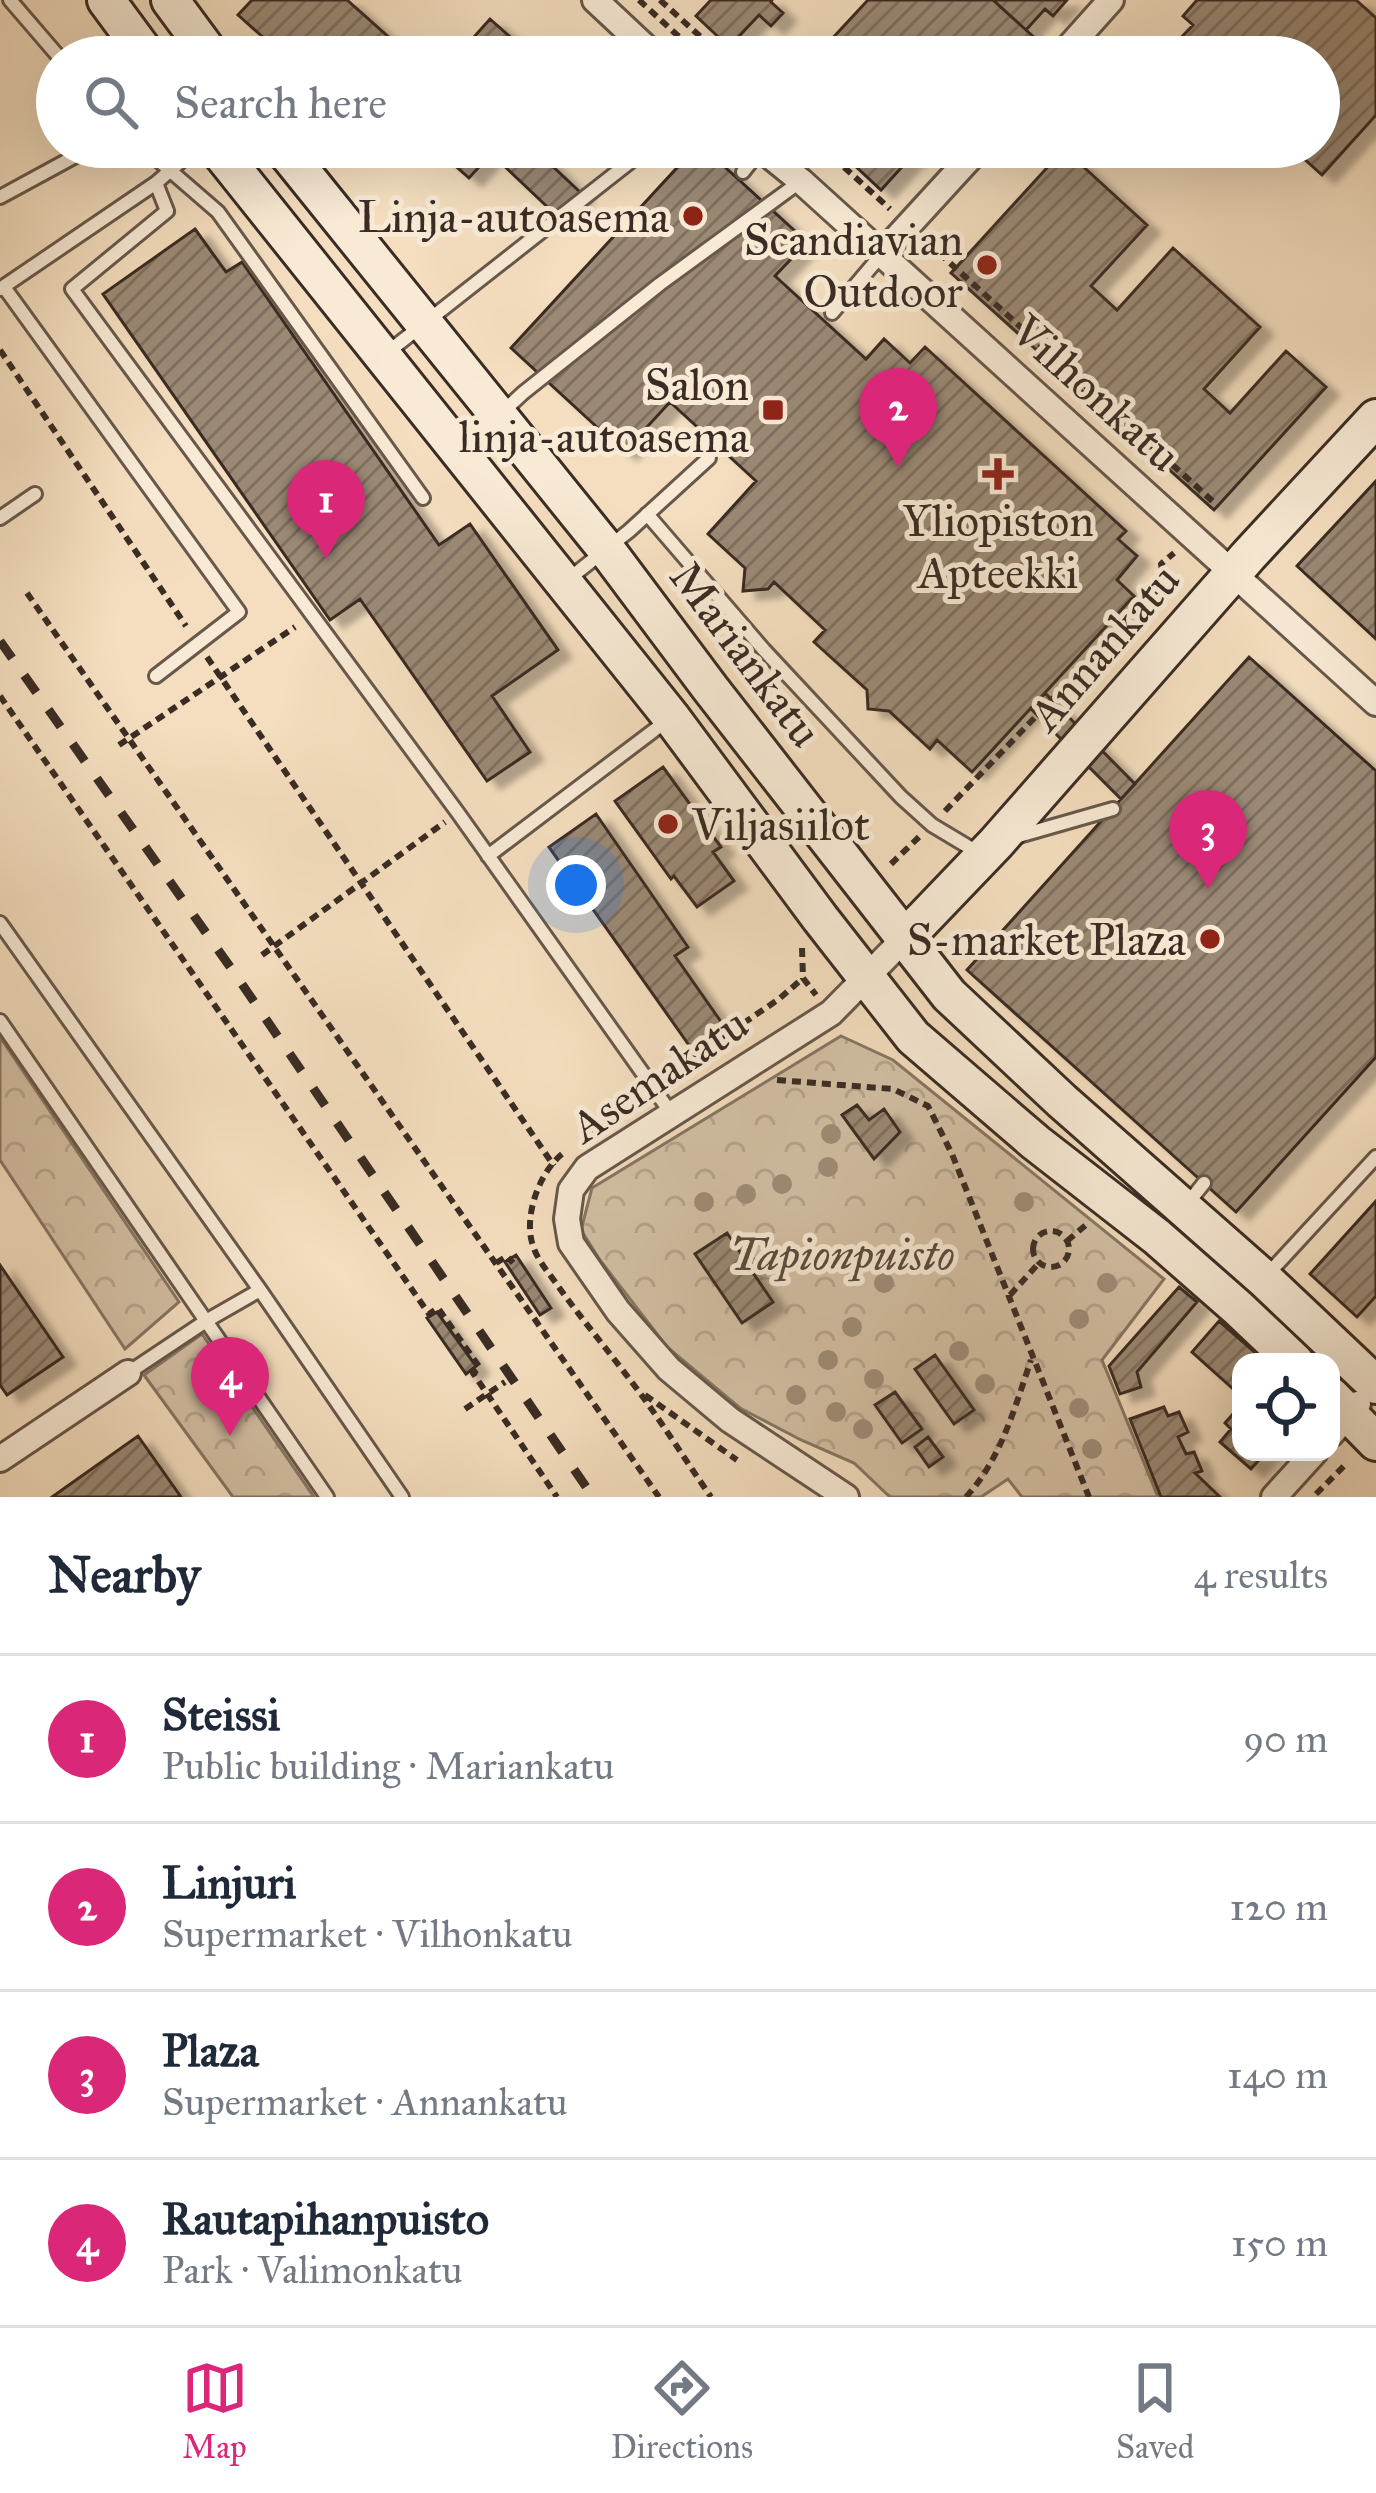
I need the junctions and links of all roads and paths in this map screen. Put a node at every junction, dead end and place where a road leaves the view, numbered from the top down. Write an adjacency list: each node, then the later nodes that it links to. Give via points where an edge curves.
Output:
1 (10, 0): 8 (lane)
2 (106, 0): 9 (main road)
3 (170, 0): 10 (main road)
4 (596, 0): 11 (street)
5 (638, 0): 12 (path)
6 (660, 0): 13 (path)
7 (1111, 0): 14 (street)
8 (41, 36)
9 (133, 36)
10 (197, 36)
11 (634, 36)
12 (678, 36)
13 (700, 36)
14 (1079, 36)
15 (53, 168): 29 (lane)
16 (169, 168): 25 (lane)
17 (173, 168): 25 (lane)
18 (233, 168): 37 (main road)
19 (299, 168): 35 (main road, Mariankatu)
20 (623, 168): 35 (lane)
21 (745, 168): 26 (lane)
22 (785, 168): 27 (street, Vilhonkatu)
23 (845, 168): 30 (path)
24 (961, 168): 32 (street)
25 (171, 170): 28 (lane); 43 (lane, via 218,212)
26 (742, 172)
27 (801, 181): 32 (street, Vilhonkatu); 38 (lane, via 659,284)
28 (156, 183): 33 (lane); 52 (lane, via 167,212 72,289)
29 (0, 197)
30 (896, 214)
31 (928, 243): 44 (path)
32 (882, 254): 34 (lane); 47 (street, Vilhonkatu)
33 (2, 288): 53 (lane, via 239,612)
34 (832, 313)
35 (424, 326): 37 (lane); 38 (main road, Mariankatu)
36 (0, 350): 53 (path)
37 (382, 356): 40 (main road)
38 (498, 418): 40 (lane); 48 (main road, Mariankatu)
39 (1376, 418): 49 (main road, Annankatu)
40 (460, 452): 50 (main road)
41 (709, 458): 45 (lane)
42 (35, 494): 46 (lane)
43 (423, 498)
44 (1218, 506)
45 (647, 514): 48 (lane); 63 (lane)
46 (0, 518)
47 (1192, 536): 49 (street, Vilhonkatu); 63 (path, via 1161,564 1164,583)
48 (606, 549): 50 (lane); 69 (main road, Mariankatu)
49 (1233, 574): 57 (street, Vilhonkatu); 64 (main road, Annankatu)
50 (564, 583): 58 (main road)
51 (27, 593): 59 (path)
52 (312, 614): 55 (path); 62 (lane)
53 (198, 644): 54 (lane); 55 (path)
54 (156, 676)
55 (222, 678): 59 (path); 67 (path)
56 (0, 696): 98 (path, via 433,1316 438,1308 480,1368 472,1371)
57 (1376, 703)
58 (660, 725): 65 (lane); 73 (main road)
59 (129, 739): 60 (path); 70 (path)
60 (119, 745)
61 (1113, 808): 64 (lane)
62 (458, 813): 65 (lane); 67 (path)
63 (932, 825): 64 (lane); 66 (path)
64 (990, 849): 69 (main road, Annankatu)
65 (488, 856): 76 (lane)
66 (892, 864)
67 (360, 883): 70 (path); 81 (path)
68 (0, 923): 89 (lane)
69 (904, 939): 73 (street, Asemakatu); 88 (main road, Mariankatu, via 949,995 1193,1196)
70 (274, 946): 71 (path); 87 (path)
71 (262, 955)
72 (802, 978): 76 (path)
73 (866, 978): 77 (street, Asemakatu, via 831,1013); 92 (main road, via 913,1037)
74 (0, 1021): 91 (lane)
75 (771, 1080): 90 (path, via 893,1089 928,1106)
76 (652, 1086): 77 (lane); 78 (path)
77 (672, 1114): 82 (street, Asemakatu, via 587,1168)
78 (582, 1137)
79 (567, 1150): 81 (path)
80 (1376, 1157): 88 (lane)
81 (552, 1163): 82 (path)
82 (572, 1190): 111 (street, Asemakatu, via 571,1243 617,1311 730,1420)
83 (1100, 1214): 84 (path)
84 (1067, 1241): 86 (path, via 1062,1263); 86 (path, via 1043,1232 1033,1245)
85 (513, 1263): 87 (path, via 507,1256)
86 (1039, 1263): 90 (path)
87 (496, 1264): 109 (path)
88 (1264, 1279): 96 (main road, Mariankatu)
89 (260, 1290): 91 (lane); 107 (lane)
90 (1010, 1295): 93 (path)
91 (206, 1321): 94 (lane); 106 (lane)
92 (1286, 1353)
93 (1032, 1356): 112 (path, via 999,1447); 113 (path)
94 (128, 1373): 103 (street)
95 (505, 1382): 98 (path)
96 (1376, 1385): 100 (street)
97 (637, 1390): 110 (path)
98 (487, 1394): 99 (path); 108 (path)
99 (465, 1409)
100 (1340, 1413)
101 (1340, 1417): 102 (main road)
102 (1376, 1442)
103 (0, 1459)
104 (1307, 1461): 114 (street)
105 (1344, 1466): 115 (path)
106 (327, 1497)
107 (401, 1497)
108 (557, 1497)
109 (659, 1497)
110 (711, 1497)
111 (846, 1497)
112 (966, 1497)
113 (1089, 1497)
114 (1274, 1497)
115 (1314, 1497)

